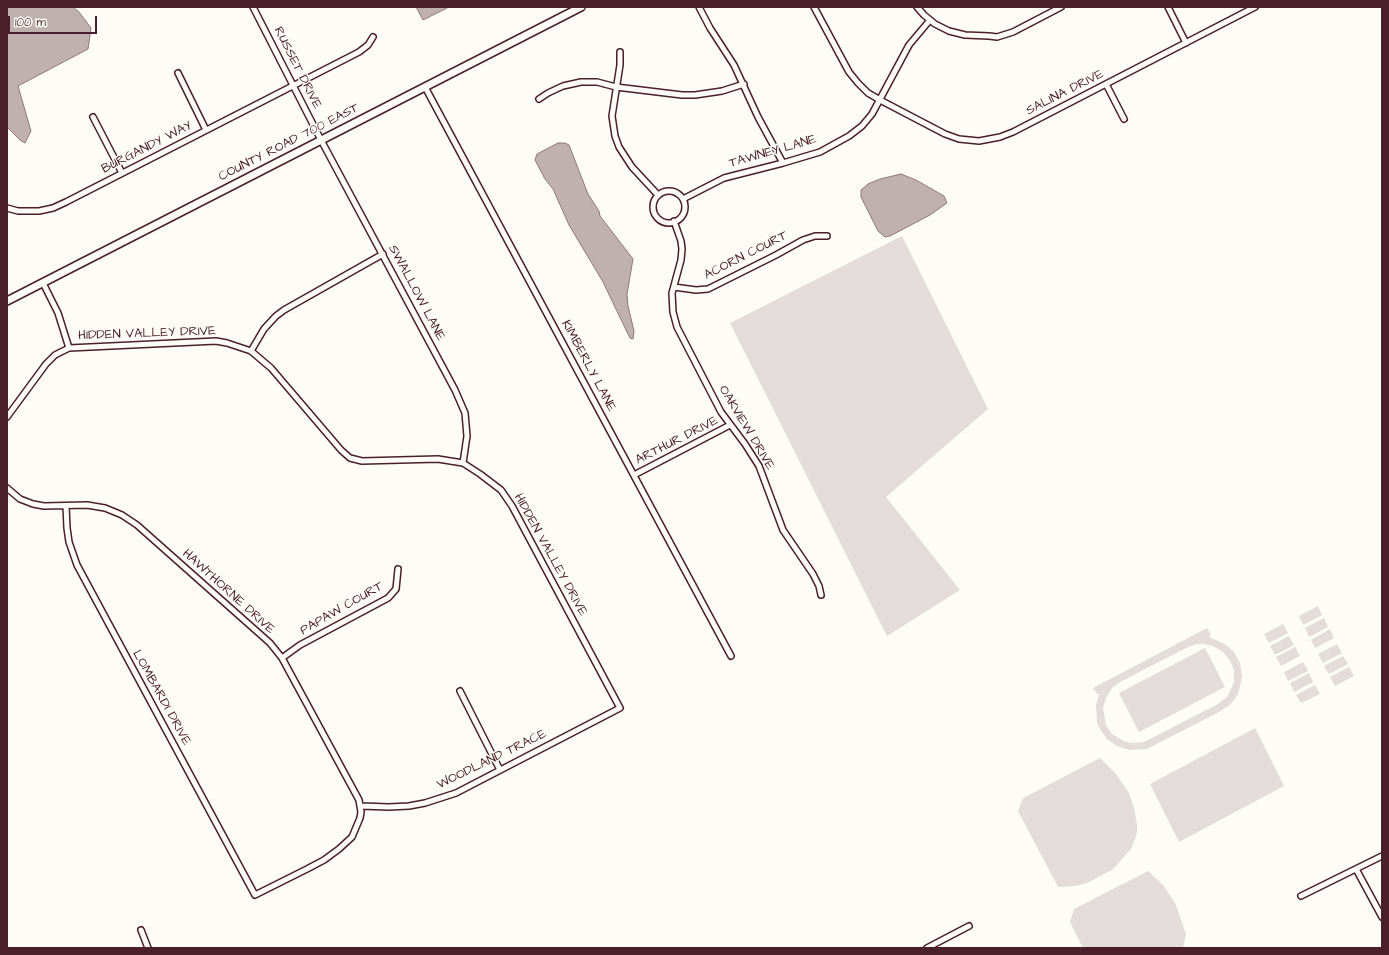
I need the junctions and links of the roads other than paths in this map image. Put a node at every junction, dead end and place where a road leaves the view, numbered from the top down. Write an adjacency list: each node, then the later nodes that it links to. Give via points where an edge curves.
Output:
1 (253, 7): 17 (street, RUSSET DRIVE)
2 (581, 7): 9 (main road, COUNTY ROAD 700 EAST)
3 (699, 7): 15 (street)
4 (814, 7): 21 (street, SALINA DRIVE, via 853,78 868,93)
5 (917, 7): 10 (street)
6 (1060, 7): 10 (street, via 1013,32 997,37 957,33 942,28)
7 (1168, 7): 12 (street)
8 (1255, 7): 12 (street, SALINA DRIVE)
9 (572, 9): 18 (main road, COUNTY ROAD 700 EAST)
10 (930, 20): 21 (street, TAWNEY LANE, via 909,45)
11 (373, 37): 17 (street, BURGANDY WAY, via 359,52)
12 (1186, 43): 16 (street, SALINA DRIVE)
13 (620, 52): 19 (street)
14 (178, 73): 24 (street)
15 (744, 84): 19 (street, via 722,91 694,95); 26 (street, via 758,117)
16 (1106, 84): 21 (street, SALINA DRIVE, via 1006,135 979,141 945,134); 23 (street)
17 (293, 86): 24 (street, BURGANDY WAY); 25 (street, RUSSET DRIVE)
18 (425, 87): 25 (main road, COUNTY ROAD 700 EAST); 42 (street, KIMBERLY LANE)
19 (616, 87): 20 (street, via 597,82 568,84); 28 (street, via 612,116 619,147 632,167)
20 (539, 99)
21 (880, 100): 26 (street, TAWNEY LANE, via 867,120 849,136 820,152)
22 (93, 117): 27 (street)
23 (1124, 119)
24 (206, 130): 27 (street, BURGANDY WAY)
25 (321, 140): 33 (street, SWALLOW LANE); 34 (main road, COUNTY ROAD 700 EAST)
26 (783, 163): 29 (street, TAWNEY LANE, via 724,178)
27 (122, 173): 30 (street, BURGANDY WAY, via 53,208 25,211)
28 (658, 195): 29 (street, via 671,191); 31 (street, via 653,205 656,215 664,222)
29 (683, 199): 31 (street, via 682,215)
30 (7, 208)
31 (674, 221): 35 (street, OAKVIEW DRIVE, via 682,248)
32 (827, 236): 35 (street, ACORN COURT, via 802,240 708,289)
33 (383, 254): 38 (street, via 279,314 264,329); 41 (street, SWALLOW LANE, via 460,400 467,436)
34 (43, 283): 36 (main road, COUNTY ROAD 700 EAST); 37 (street, HIDDEN VALLEY DRIVE, via 58,313)
35 (674, 287): 40 (street, OAKVIEW DRIVE, via 673,312 678,326)
36 (7, 301)
37 (69, 348): 38 (street, HIDDEN VALLEY DRIVE, via 216,341); 39 (street, via 50,359)
38 (251, 351): 41 (street, HIDDEN VALLEY DRIVE, via 271,368 340,450 350,458 362,461 438,459)
39 (7, 417)
40 (730, 426): 42 (street, ARTHUR DRIVE); 46 (street, OAKVIEW DRIVE, via 759,466 783,530 813,574)
41 (463, 463): 49 (street, HIDDEN VALLEY DRIVE, via 501,490 512,506)
42 (634, 476): 47 (street, KIMBERLY LANE)
43 (7, 488): 44 (street, HAWTHORNE DRIVE, via 20,499 33,504)
44 (66, 506): 48 (street, HAWTHORNE DRIVE, via 96,506 114,511 129,520 270,643); 52 (street, LOMBARDI DRIVE, via 69,542 77,565 255,895 324,860 347,843 360,818)
45 (398, 569): 48 (street, PAPAW COURT, via 396,589 388,598 300,645)
46 (822, 595)
47 (731, 656)
48 (282, 658): 52 (street, HAWTHORNE DRIVE, via 354,788)
49 (605, 680): 51 (street, WOODLAND TRACE, via 620,708)
50 (460, 691): 51 (street)
51 (500, 770): 52 (street, WOODLAND TRACE, via 456,793 425,803 389,808)
52 (361, 806)
53 (1382, 856): 54 (street)
54 (1356, 869): 55 (street); 56 (street)
55 (1301, 896)
56 (1382, 917)
57 (969, 926): 60 (street)
58 (141, 930): 59 (street)
59 (148, 948)
60 (927, 948)

